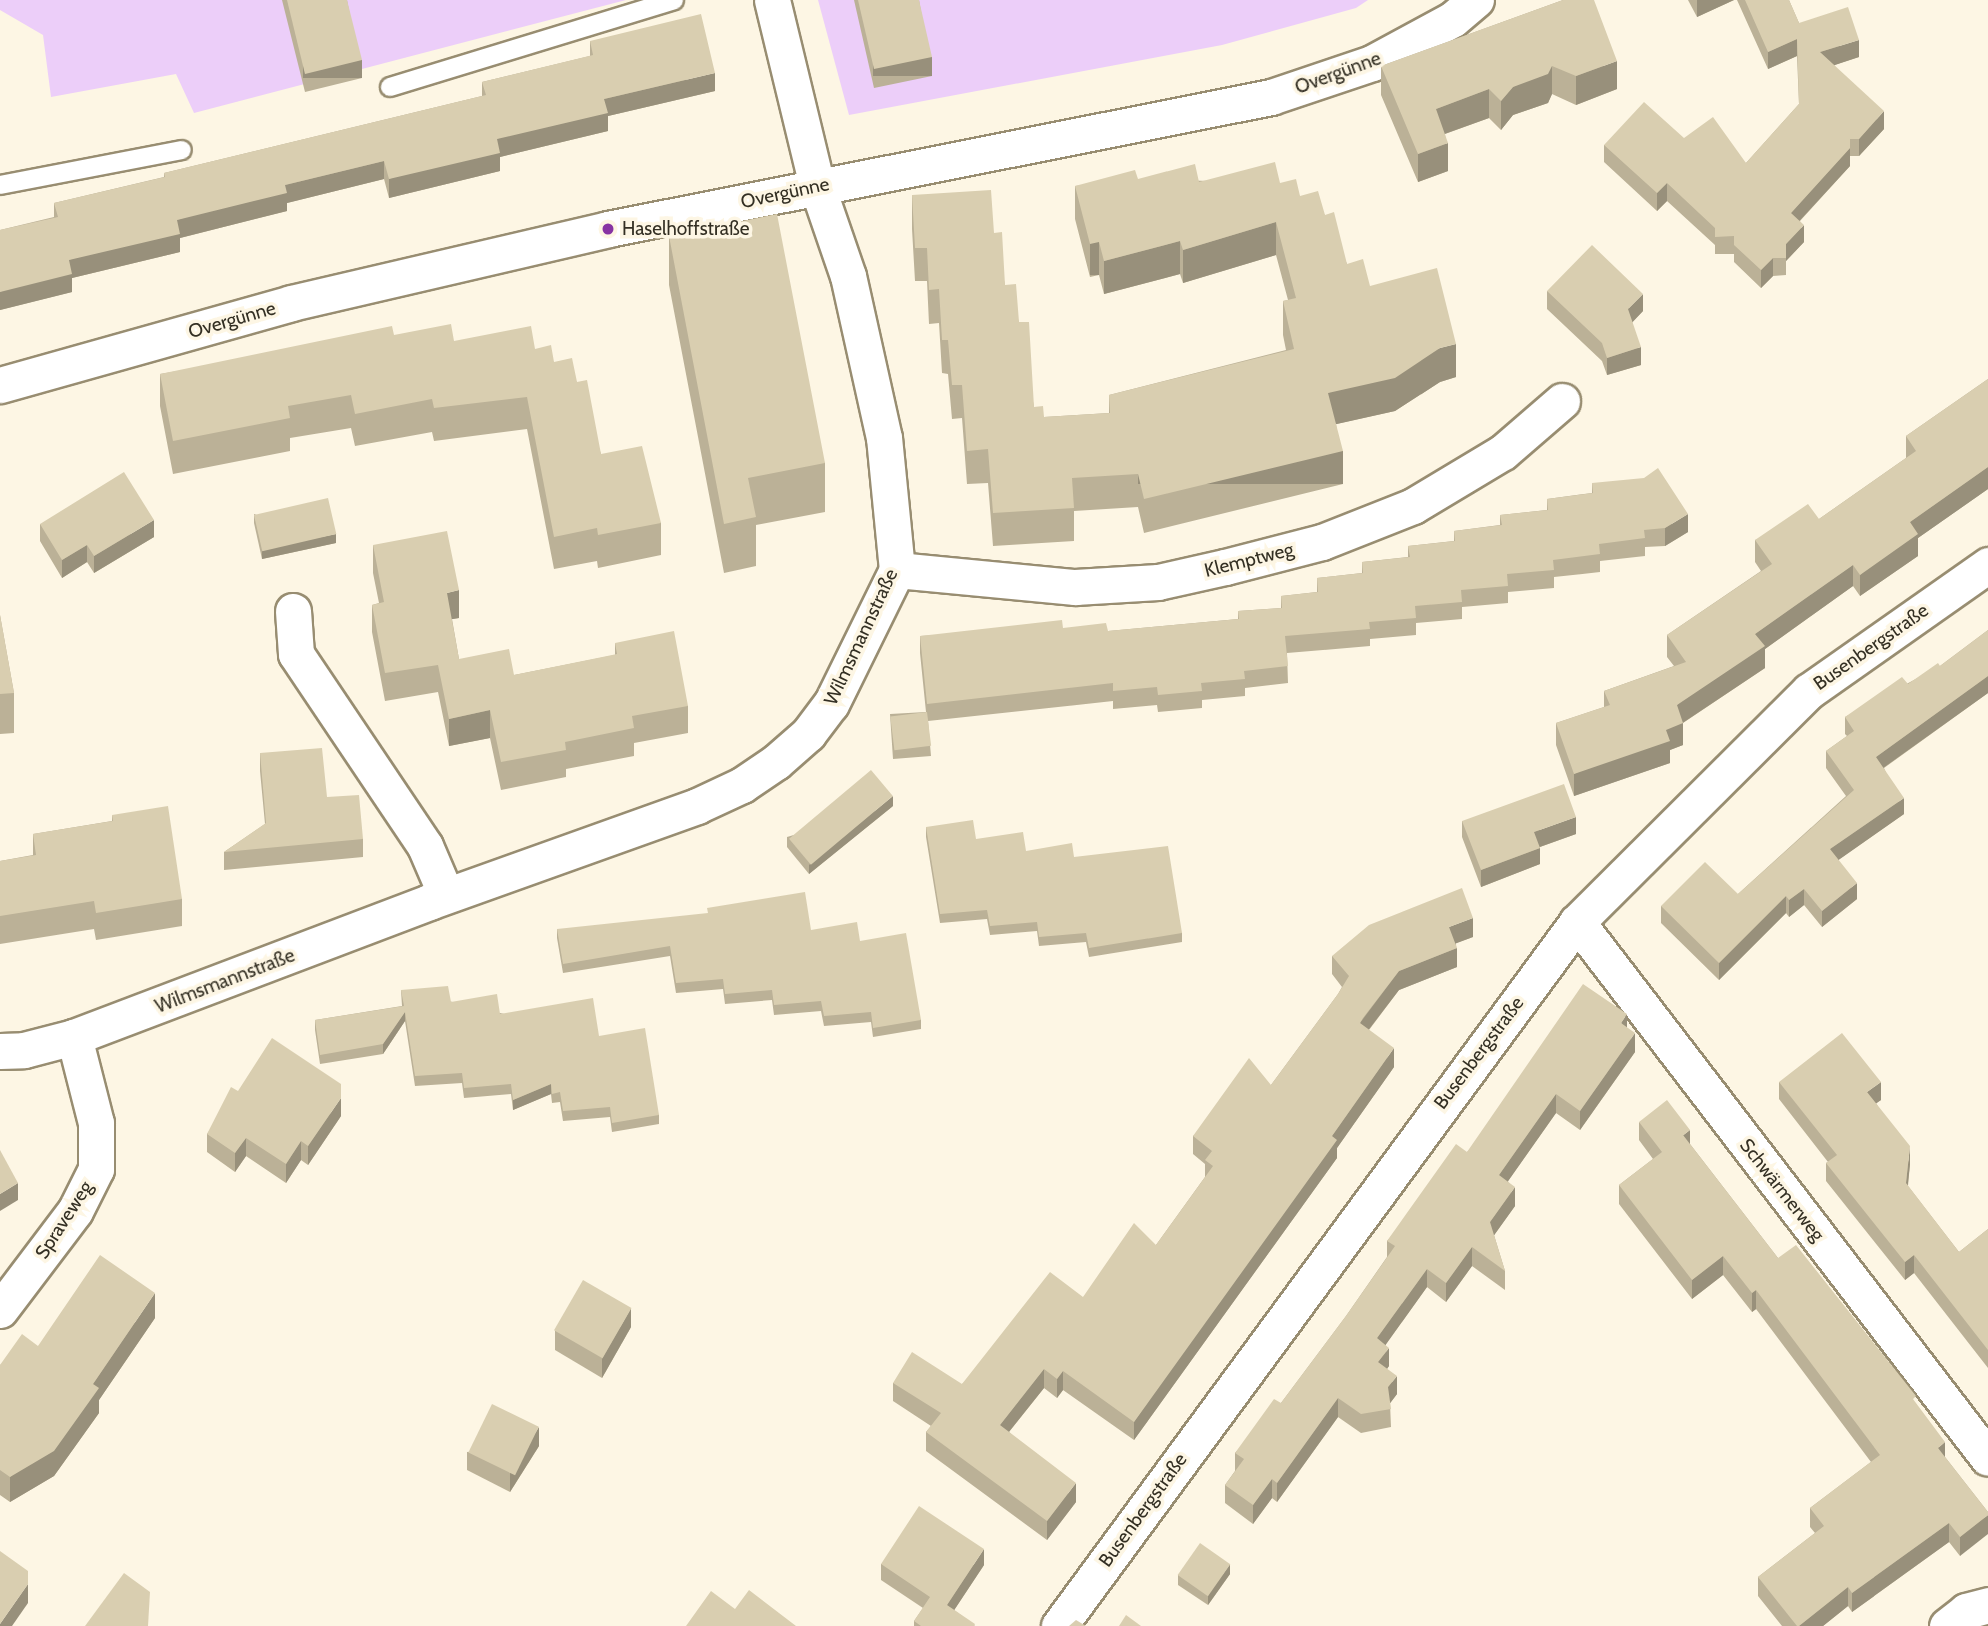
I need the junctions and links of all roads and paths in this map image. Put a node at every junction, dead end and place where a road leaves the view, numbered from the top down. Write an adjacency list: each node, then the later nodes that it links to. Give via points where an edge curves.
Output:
1 (674, 0): 4 (lane)
2 (772, 0): 7 (street)
3 (1476, 0): 7 (street, Overgünne, via 1452,19 1372,63 1271,97)
4 (390, 87)
5 (182, 150): 6 (lane)
6 (0, 185)
7 (817, 186): 8 (street, Overgünne, via 291,303); 11 (street, Wilmsmannstraße, via 848,276 884,438)
8 (0, 385)
9 (1562, 401): 11 (street, Klemptweg, via 1503,452 1413,506 1322,542 1225,567 1158,582 1075,587)
10 (1988, 565): 14 (street, Busenbergstraße, via 1809,691)
11 (897, 569): 13 (street, Wilmsmannstraße, via 831,704 808,734 776,762 697,806)
12 (293, 611): 13 (street, via 296,654 425,846)
13 (446, 895): 15 (street, Wilmsmannstraße)
14 (1577, 922): 18 (street, Schwärmerweg); 20 (street, Busenbergstraße)
15 (74, 1037): 16 (street, Wilmsmannstraße); 17 (street, Spraveweg, via 96,1123 96,1169 75,1211)
16 (0, 1051)
17 (0, 1310)
18 (1988, 1458)
19 (1988, 1605): 21 (street, via 1966,1611)
20 (1059, 1626)
21 (1947, 1626)

